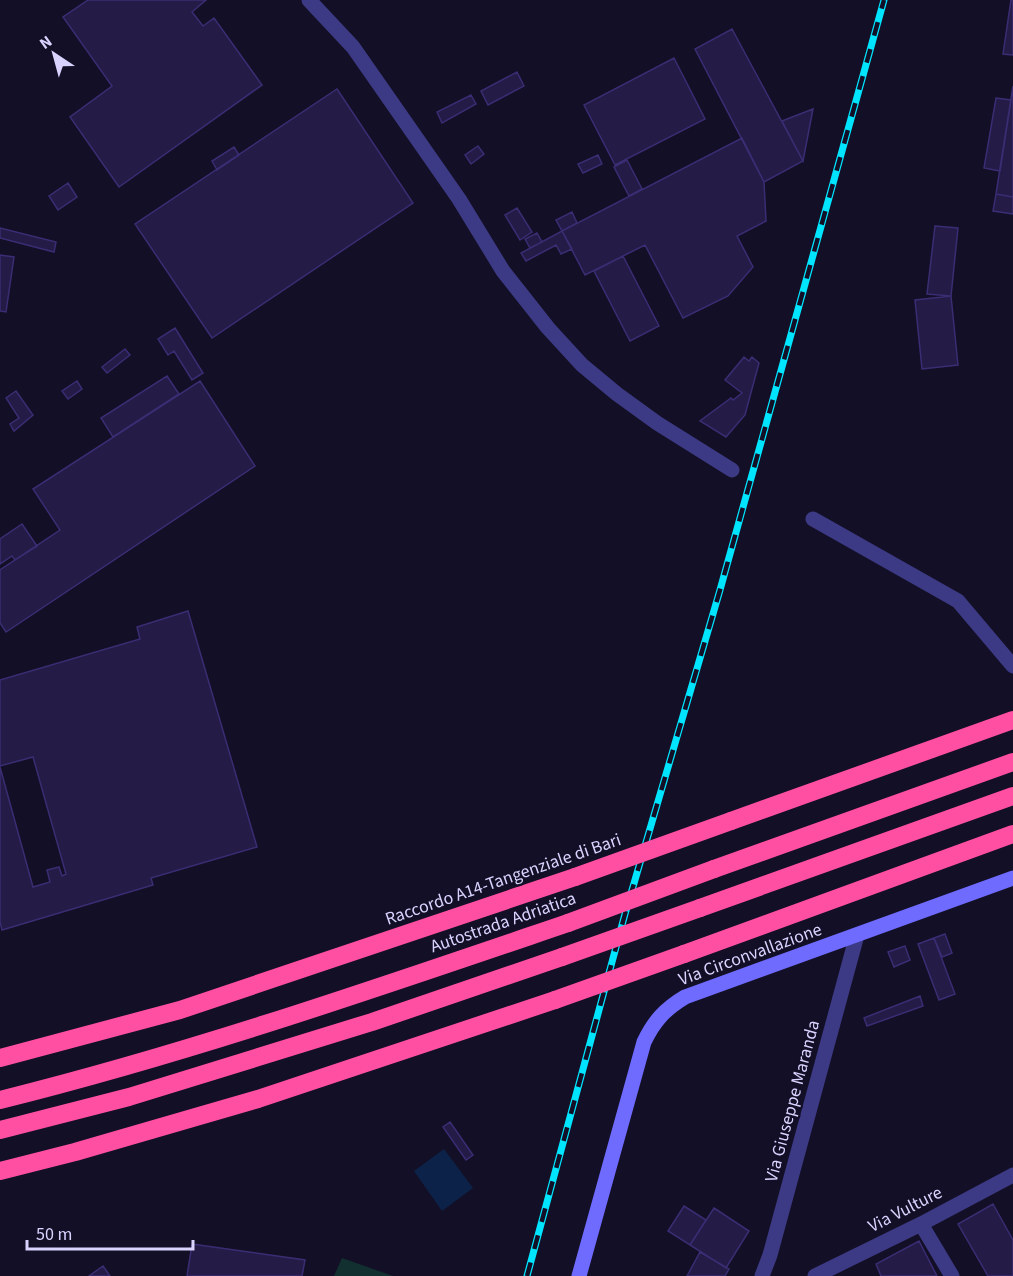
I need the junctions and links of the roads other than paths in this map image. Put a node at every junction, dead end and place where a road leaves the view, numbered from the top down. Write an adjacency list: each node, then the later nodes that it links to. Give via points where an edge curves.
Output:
1 (309, 0): 2 (street, via 353,47 459,199 503,271 548,328 582,365 617,394)
2 (732, 470)
3 (813, 519): 4 (street, via 958,601)
4 (1013, 666)
5 (1013, 720): 11 (highway, Raccordo A14-Tangenziale di Bari, bridge, via 575,877 180,1011)
6 (1013, 762): 12 (highway, Autostrada Adriatica, bridge, via 308,1011 93,1077)
7 (1013, 796): 13 (highway, bridge, via 350,1029 129,1097)
8 (1013, 834): 14 (highway, bridge, via 555,1000 258,1099)
9 (1013, 878): 10 (street, Via Circonvallazione)
10 (856, 935): 19 (street, Via Circonvallazione, via 685,997 668,1006 655,1021 644,1042); 20 (street, Via Giuseppe Maranda)
11 (0, 1058)
12 (0, 1100)
13 (0, 1130)
14 (75, 1152): 15 (highway); 17 (highway)
15 (0, 1171)
16 (1013, 1175): 18 (street, Via Vulture)
17 (0, 1177)
18 (921, 1224): 21 (street, Via Vulture); 22 (street)
19 (579, 1276)
20 (762, 1276)
21 (815, 1276)
22 (952, 1276)

